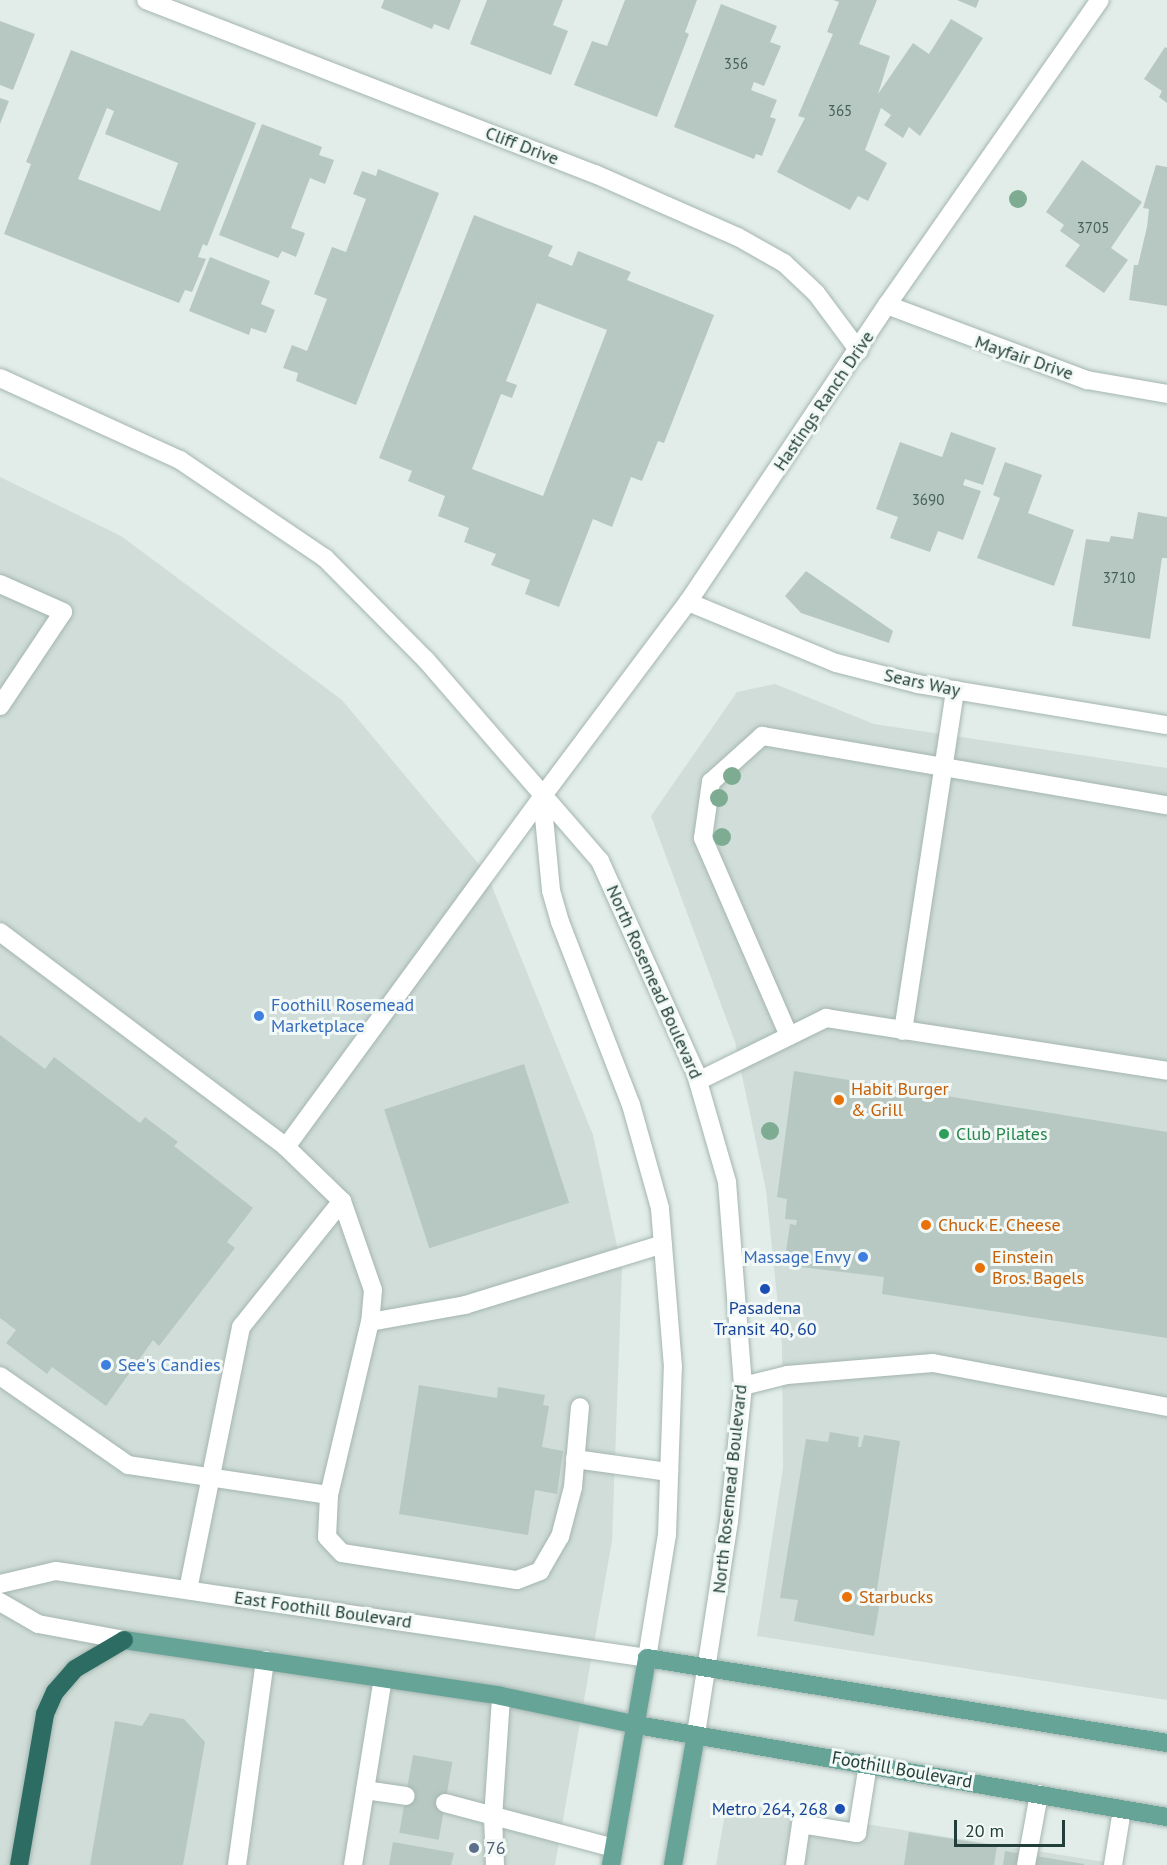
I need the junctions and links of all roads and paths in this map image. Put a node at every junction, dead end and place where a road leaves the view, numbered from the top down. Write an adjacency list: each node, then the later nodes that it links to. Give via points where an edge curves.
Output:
1 (146, 0): 4 (main road, Cliff Drive, via 595,174 738,237 784,263 816,293)
2 (1100, 0): 3 (main road, Hastings Ranch Drive)
3 (887, 305): 4 (main road, Hastings Ranch Drive); 6 (main road, Mayfair Drive, via 1087,380)
4 (859, 351): 8 (main road, Hastings Ranch Drive)
5 (0, 378): 13 (main road, North Rosemead Boulevard, via 180,459 326,558 426,660)
6 (1167, 394)
7 (0, 584): 10 (main road, via 63,612)
8 (688, 602): 9 (main road, Sears Way, via 836,663); 13 (main road, Hastings Ranch Drive)
9 (955, 690): 11 (main road, Sears Way); 12 (main road)
10 (0, 706)
11 (1167, 725)
12 (943, 768): 14 (main road); 16 (main road); 17 (main road, via 762,736 711,782 703,838)
13 (542, 797): 19 (main road, North Rosemead Boulevard, via 600,861); 20 (main road, Hastings Ranch Drive); 22 (main road, via 557,911 631,1105 660,1208)
14 (1167, 805)
15 (0, 932): 20 (main road)
16 (903, 1031): 17 (main road, via 826,1018); 18 (main road)
17 (789, 1036): 19 (main road)
18 (1167, 1071)
19 (698, 1081): 25 (main road, North Rosemead Boulevard, via 727,1182)
20 (286, 1146): 21 (main road)
21 (342, 1201): 23 (main road, via 373,1290); 30 (main road, via 241,1327)
22 (663, 1244): 23 (main road, via 465,1305); 29 (main road, via 673,1367)
23 (370, 1322): 31 (main road)
24 (0, 1376): 30 (main road, via 128,1465)
25 (743, 1386): 27 (main road, via 787,1375 933,1363); 38 (main road, North Rosemead Boulevard)
26 (580, 1407): 28 (main road)
27 (1167, 1407)
28 (575, 1459): 29 (main road); 31 (main road, via 573,1487 560,1537 540,1571 517,1580 342,1553 327,1537)
29 (669, 1472): 36 (main road, via 667,1535)
30 (209, 1478): 31 (main road); 33 (main road)
31 (329, 1495)
32 (0, 1584): 33 (main road, East Foothill Boulevard, via 56,1571)
33 (188, 1590): 36 (main road, East Foothill Boulevard)
34 (0, 1602): 35 (main road, via 38,1624)
35 (124, 1640): 37 (main road); 53 (highway, via 75,1669 56,1692 45,1714)
36 (647, 1658): 38 (main road); 41 (main road)
37 (265, 1659): 39 (main road); 54 (main road)
38 (708, 1669): 42 (main road, North Rosemead Boulevard); 43 (main road)
39 (383, 1678): 40 (main road); 45 (main road)
40 (501, 1696): 41 (main road); 51 (main road)
41 (637, 1725): 42 (main road, Foothill Boulevard); 52 (main road)
42 (696, 1736): 44 (main road, Foothill Boulevard); 57 (main road, North Rosemead Boulevard)
43 (1167, 1743)
44 (868, 1764): 46 (main road, Foothill Boulevard); 58 (main road, via 857,1833 801,1824)
45 (365, 1790): 47 (main road); 55 (main road)
46 (1039, 1794): 49 (main road, Foothill Boulevard); 59 (main road)
47 (405, 1796)
48 (445, 1803): 51 (main road)
49 (1122, 1810): 50 (main road, Foothill Boulevard); 60 (main road)
50 (1167, 1817)
51 (493, 1818): 52 (main road); 56 (main road)
52 (612, 1857)
53 (20, 1865)
54 (237, 1865)
55 (353, 1865)
56 (495, 1865)
57 (673, 1865)
58 (795, 1865)
59 (1026, 1865)
60 (1113, 1865)

